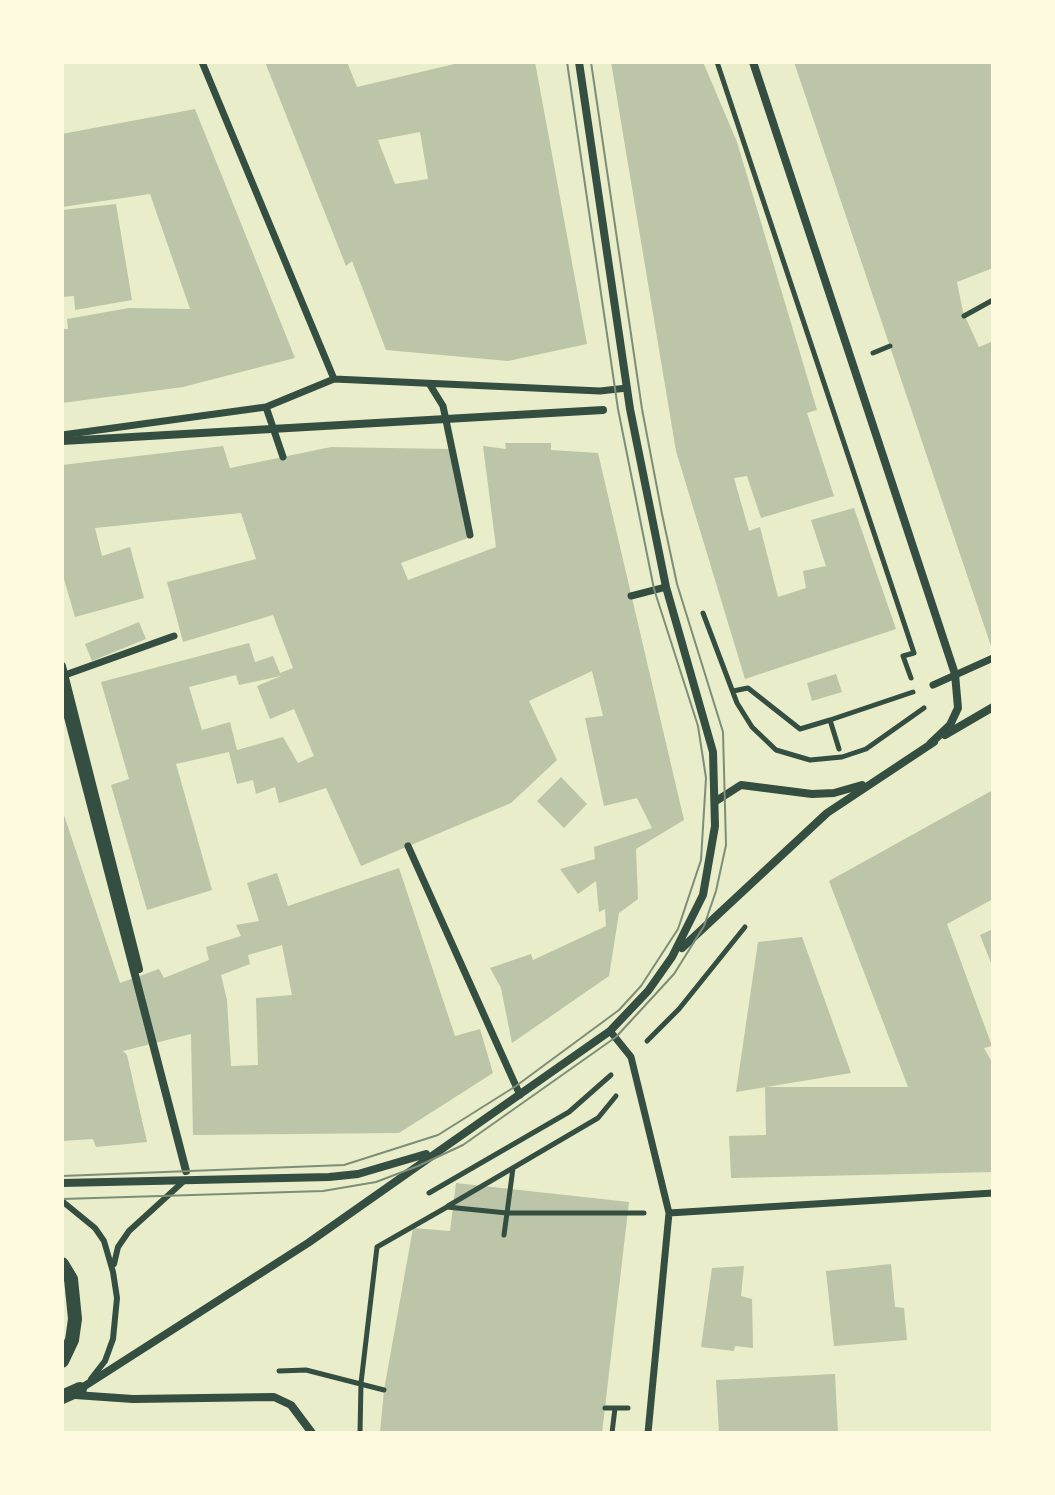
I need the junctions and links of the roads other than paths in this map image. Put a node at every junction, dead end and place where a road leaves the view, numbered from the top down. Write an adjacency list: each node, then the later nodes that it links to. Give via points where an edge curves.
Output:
1 (202, 62): 4 (street)
2 (579, 62): 6 (street)
3 (753, 62): 17 (street)
4 (334, 379): 5 (street); 7 (street)
5 (430, 385): 6 (street); 11 (street, via 443,406)
6 (627, 388): 12 (street)
7 (266, 407): 9 (street); 10 (street)
8 (603, 410): 9 (street)
9 (62, 438)
10 (283, 457)
11 (470, 535)
12 (666, 587): 13 (street); 23 (street, via 706,721)
13 (631, 596)
14 (174, 636): 16 (street)
15 (993, 658): 17 (street)
16 (63, 671): 26 (street)
17 (955, 674): 18 (street); 21 (street, via 958,708 950,725)
18 (933, 685)
19 (62, 694): 31 (street)
20 (993, 707): 21 (street)
21 (930, 744): 22 (street)
22 (866, 784): 23 (street, via 823,794 741,785); 25 (street, via 827,813)
23 (716, 801): 25 (street, via 703,895)
24 (408, 846): 29 (street)
25 (672, 957): 27 (street)
26 (140, 973)
27 (610, 1031): 29 (street); 35 (street, via 631,1057)
28 (158, 1044): 31 (street)
29 (520, 1095): 30 (street)
30 (434, 1151): 31 (street, via 358,1174 329,1177); 39 (street, via 308,1243)
31 (186, 1175): 32 (street); 37 (lane, via 129,1231 118,1247)
32 (62, 1183)
33 (993, 1193): 35 (street)
34 (62, 1201): 37 (lane, via 95,1228)
35 (669, 1213): 42 (street)
36 (62, 1264): 38 (street, via 71,1279 75,1319)
37 (113, 1272): 39 (lane, via 113,1339 100,1368)
38 (62, 1361)
39 (80, 1389): 40 (street)
40 (62, 1397): 41 (street, via 274,1397 291,1405)
41 (312, 1433)
42 (648, 1433)

